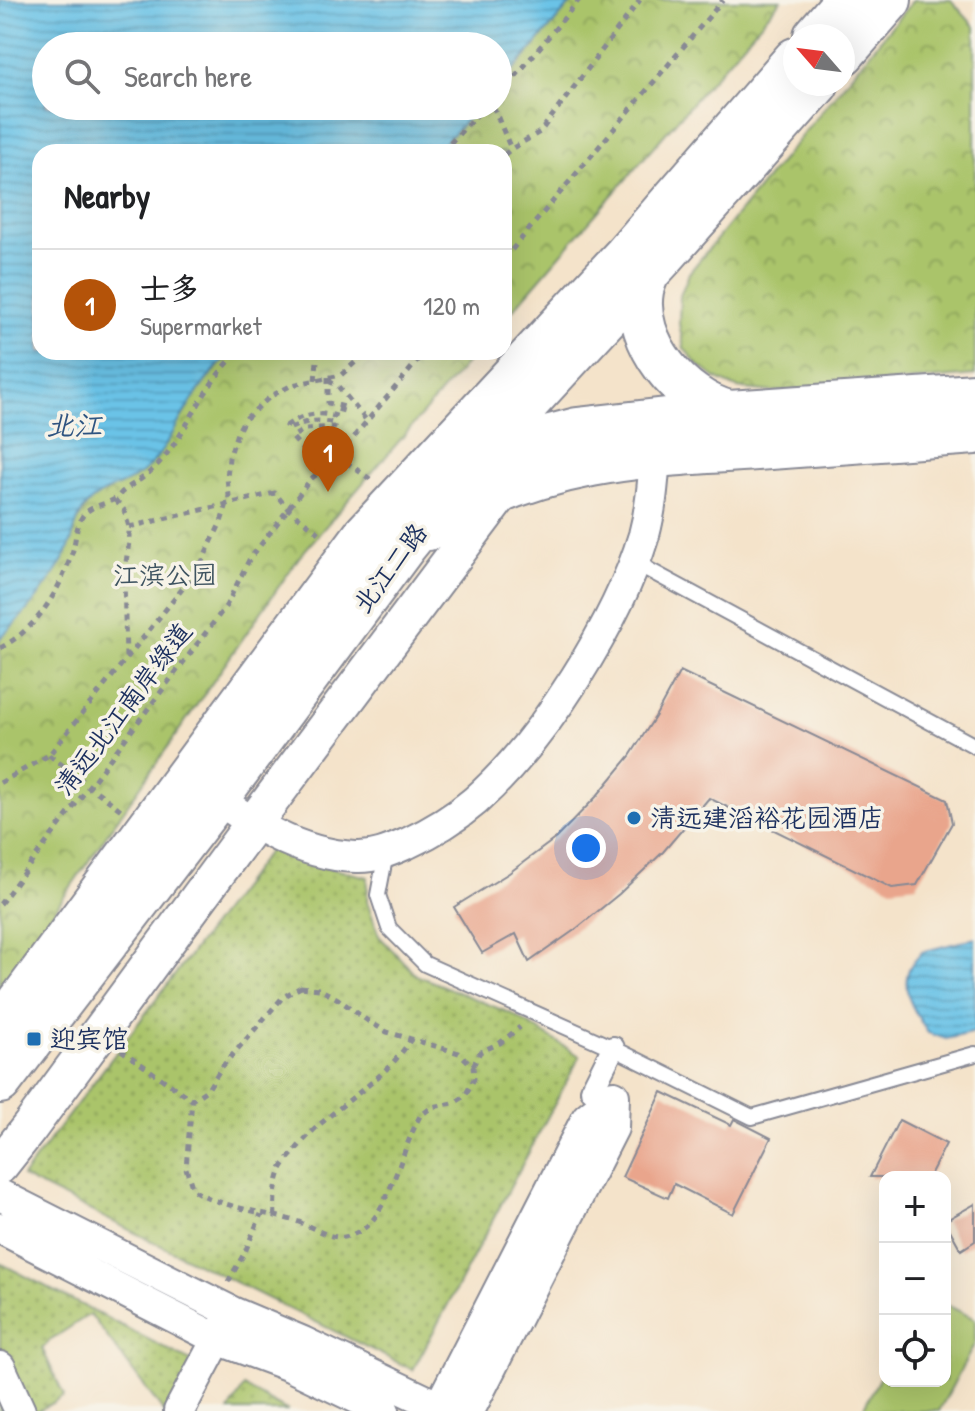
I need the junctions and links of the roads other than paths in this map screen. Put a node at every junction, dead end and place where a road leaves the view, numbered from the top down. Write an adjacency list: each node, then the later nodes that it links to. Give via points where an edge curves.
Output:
1 (846, 0): 3 (main road)
2 (890, 0): 4 (main road)
3 (825, 24)
4 (855, 40)
5 (783, 73): 13 (main road, 北江二路, via 644,234)
6 (806, 96): 7 (main road, 北江二路)
7 (648, 273): 9 (main road, via 642,317 659,360 691,394); 12 (main road, 北江二路)
8 (975, 395): 9 (main road)
9 (729, 412): 12 (main road, via 577,429)
10 (975, 433): 11 (main road)
11 (655, 457): 14 (main road, via 564,471); 16 (street, via 652,498)
12 (476, 459): 13 (main road); 15 (main road, 北江二路)
13 (415, 482): 18 (main road, 北江二路, via 366,533)
14 (503, 491): 15 (main road, via 441,520); 19 (street, 北江二路)
15 (405, 546): 18 (main road, 北江二路)
16 (633, 562): 17 (lane); 20 (street, via 613,611 577,673 508,768 434,831)
17 (975, 746)
18 (202, 788): 19 (street); 21 (main road, 北江二路); 24 (main road, 北江二路)
19 (253, 824): 20 (street, via 324,853 358,858); 26 (street, 北江二路)
20 (386, 853): 22 (lane, via 378,895 389,928 425,964)
21 (0, 1028)
22 (613, 1048): 23 (lane, via 752,1117); 25 (street, via 592,1090)
23 (975, 1054)
24 (0, 1082)
25 (614, 1096): 32 (street, via 587,1118); 36 (street, via 613,1128)
26 (0, 1165)
27 (0, 1195): 29 (street)
28 (0, 1228): 30 (street)
29 (224, 1308): 30 (street); 32 (street)
30 (217, 1339): 34 (street); 35 (street, via 290,1366)
31 (0, 1367): 33 (street)
32 (441, 1410)
33 (20, 1411)
34 (179, 1411)
35 (384, 1411)
36 (469, 1411)

